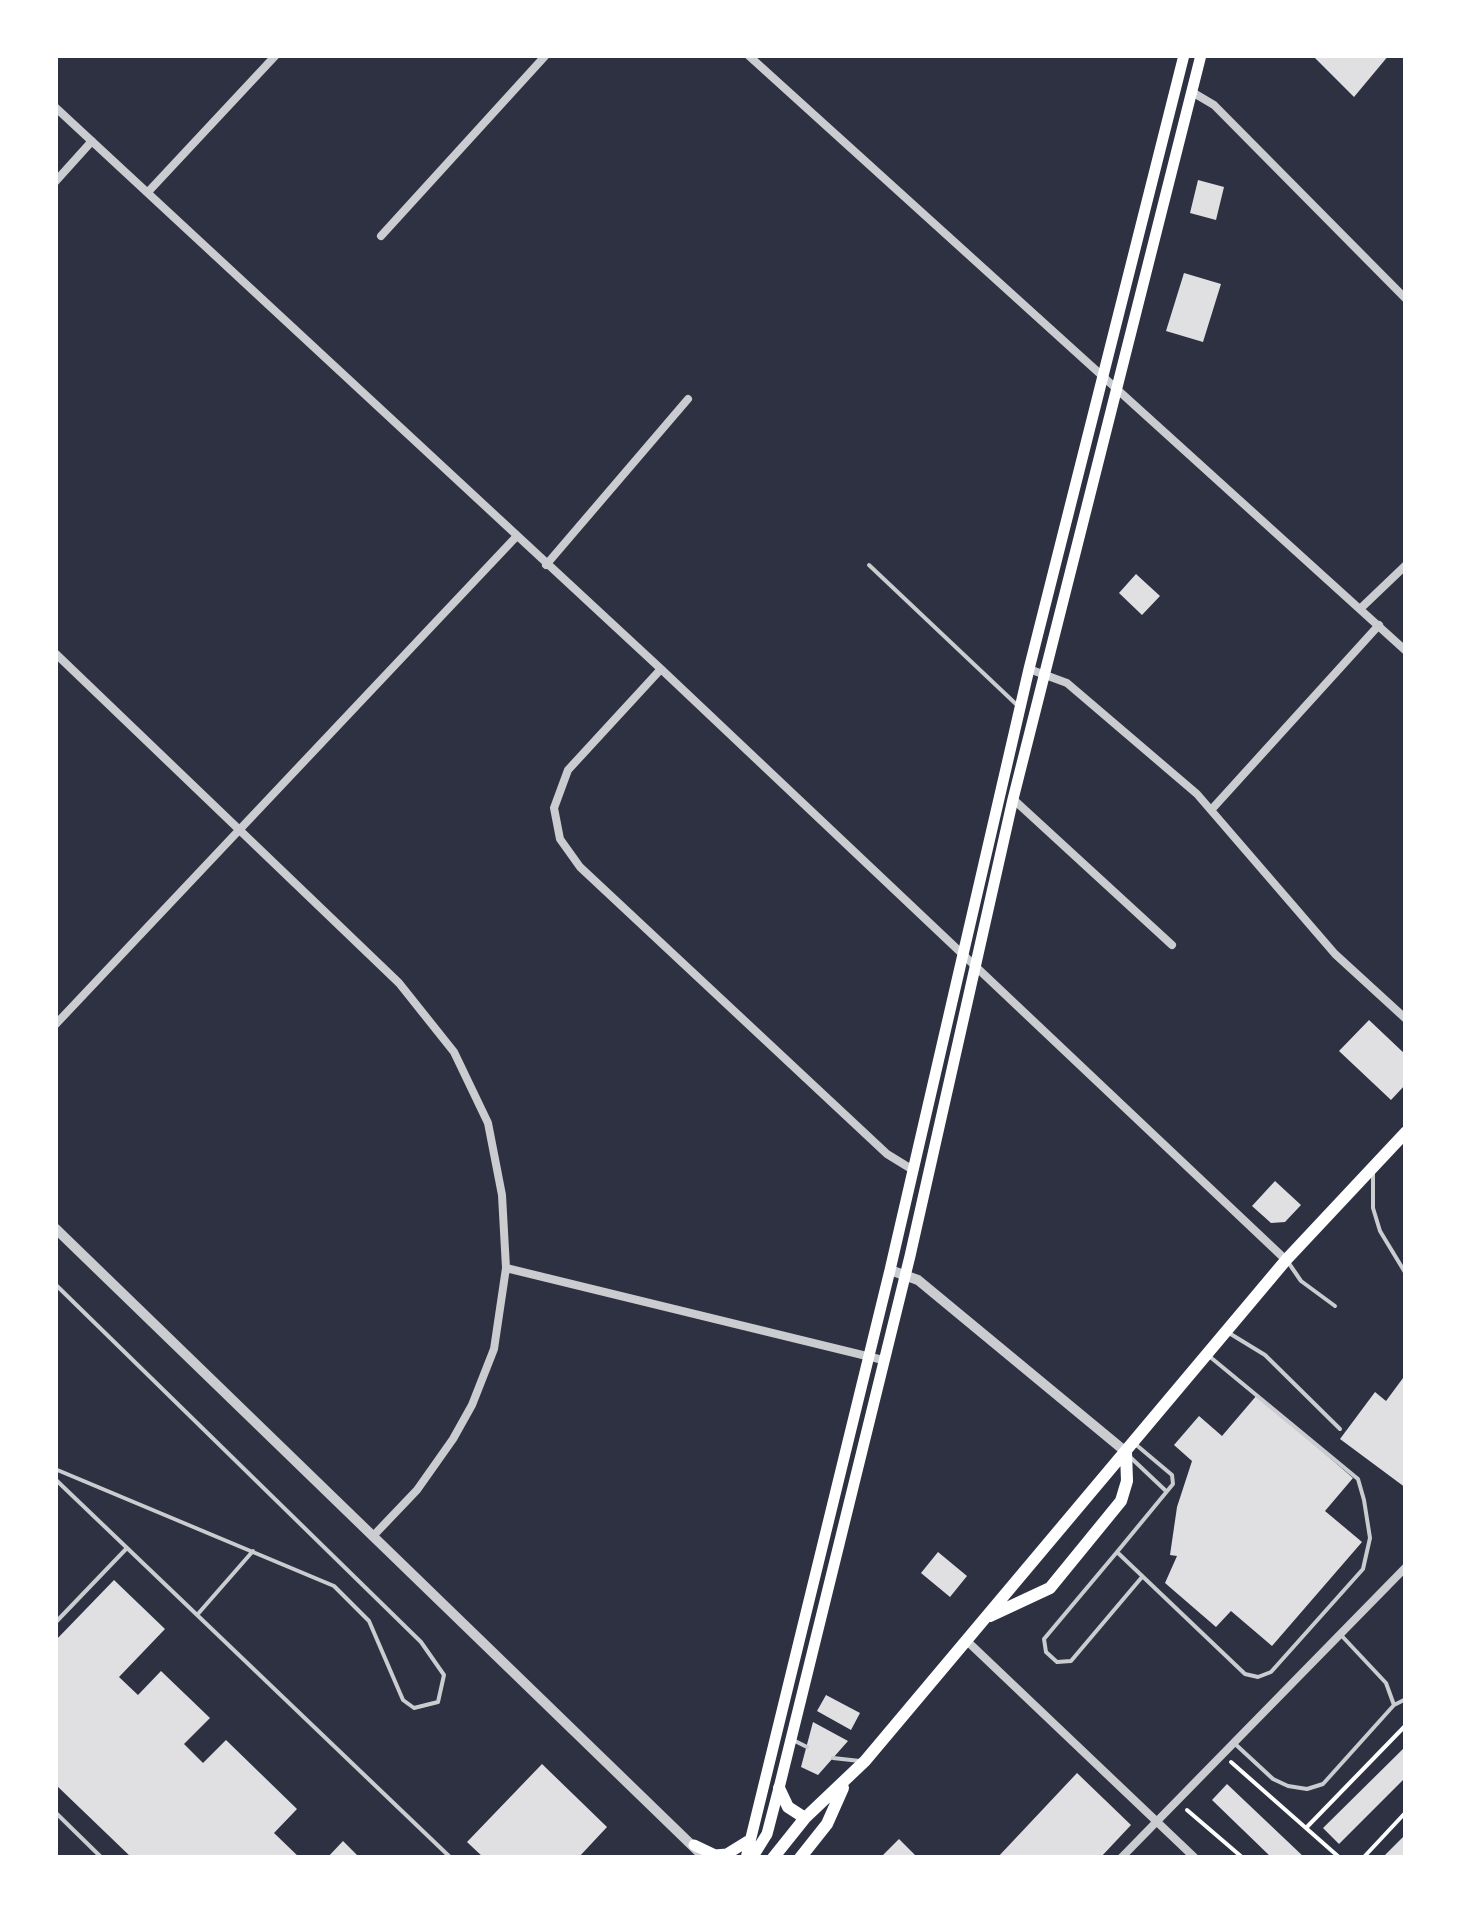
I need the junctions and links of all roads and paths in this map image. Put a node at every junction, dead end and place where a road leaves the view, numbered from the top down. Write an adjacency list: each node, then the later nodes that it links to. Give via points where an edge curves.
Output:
1 (276, 55): 10 (street)
2 (546, 55): 11 (street)
3 (748, 55): 13 (street)
4 (1184, 55): 13 (main road)
5 (1201, 55): 6 (main road)
6 (1192, 92): 12 (street, via 1214,105); 14 (main road)
7 (55, 108): 8 (street)
8 (92, 141): 9 (street); 10 (street)
9 (55, 182)
10 (148, 192): 16 (street)
11 (381, 236)
12 (1406, 299)
13 (1103, 376): 14 (street); 24 (main road)
14 (1116, 389): 20 (street); 26 (main road)
15 (688, 399): 17 (street)
16 (515, 538): 17 (street); 30 (street)
17 (546, 565): 25 (street)
18 (868, 565): 27 (lane)
19 (1406, 566): 20 (street)
20 (1361, 608): 21 (street)
21 (1379, 625): 22 (street); 29 (street)
22 (1406, 651)
23 (55, 654): 30 (street)
24 (1029, 669): 26 (street); 27 (main road)
25 (661, 670): 32 (street); 38 (street, via 568,770 554,808 560,839 594,880 886,1154)
26 (1045, 673): 28 (main road); 29 (street, via 1067,683)
27 (1020, 708): 28 (main road)
28 (1006, 798): 31 (street); 32 (main road); 33 (main road)
29 (1212, 809): 34 (street, via 1336,954)
30 (238, 826): 35 (street); 41 (street, via 370,952 454,1052 488,1123 502,1195)
31 (1172, 944)
32 (960, 956): 33 (street); 38 (main road)
33 (974, 968): 40 (street); 43 (main road)
34 (1406, 1019)
35 (55, 1025)
36 (1406, 1132): 37 (main road)
37 (1373, 1167): 40 (main road); 44 (lane, via 1380,1231)
38 (912, 1170): 42 (main road)
39 (55, 1228): 56 (street)
40 (1286, 1260): 46 (lane, via 1300,1281); 47 (main road)
41 (506, 1268): 48 (street); 56 (street, via 494,1349 472,1405 435,1467)
42 (890, 1270): 43 (street); 48 (main road)
43 (905, 1273): 50 (main road); 52 (street)
44 (1406, 1274)
45 (55, 1284): 58 (lane, via 421,1642 444,1675 438,1702 414,1708 404,1700 369,1620 348,1597 317,1576)
46 (1336, 1306)
47 (1229, 1332): 49 (main road); 51 (lane, via 1264,1355)
48 (868, 1356): 50 (street); 84 (main road)
49 (1208, 1356): 52 (main road); 61 (lane, via 1358,1478 1368,1555 1271,1672 1258,1677 1244,1674)
50 (883, 1360): 70 (main road)
51 (1340, 1429)
52 (1130, 1448): 55 (lane); 55 (lane, via 1172,1474); 63 (main road); 63 (main road, via 1121,1501 1050,1588)
53 (55, 1469): 58 (lane)
54 (55, 1479): 57 (lane)
55 (1166, 1491): 59 (lane)
56 (375, 1534): 85 (street)
57 (127, 1548): 62 (lane); 64 (lane)
58 (253, 1551): 62 (lane)
59 (1117, 1552): 61 (lane); 61 (lane, via 1044,1640 1046,1652 1057,1662 1071,1660)
60 (1406, 1567): 65 (street)
61 (1142, 1576)
62 (197, 1615): 87 (lane)
63 (988, 1617): 66 (main road)
64 (55, 1623)
65 (1340, 1634): 68 (lane, via 1386,1684); 71 (street)
66 (967, 1642): 75 (main road); 82 (street)
67 (1406, 1699): 68 (lane)
68 (1394, 1705): 71 (lane, via 1324,1784 1306,1789 1274,1779)
69 (1406, 1725): 83 (path)
70 (791, 1739): 72 (lane); 77 (main road)
71 (1232, 1742): 73 (street)
72 (806, 1747)
73 (1221, 1754): 78 (street); 83 (path)
74 (833, 1758): 75 (lane)
75 (865, 1761): 76 (main road)
76 (844, 1785): 81 (main road); 91 (main road, via 827,1824)
77 (779, 1788): 81 (main road, via 788,1807); 89 (main road, via 767,1834)
78 (1176, 1800): 82 (street); 94 (path)
79 (55, 1812): 86 (lane)
80 (1406, 1812): 96 (path)
81 (805, 1818): 90 (main road)
82 (1158, 1819): 92 (street); 93 (street)
83 (1306, 1828): 95 (path)
84 (748, 1840): 85 (main road, via 726,1854); 89 (main road)
85 (694, 1845): 88 (street)
86 (102, 1858)
87 (451, 1858)
88 (705, 1858)
89 (749, 1858)
90 (774, 1858)
91 (800, 1858)
92 (1121, 1858)
93 (1196, 1858)
94 (1242, 1858)
95 (1340, 1858)
96 (1363, 1858)

